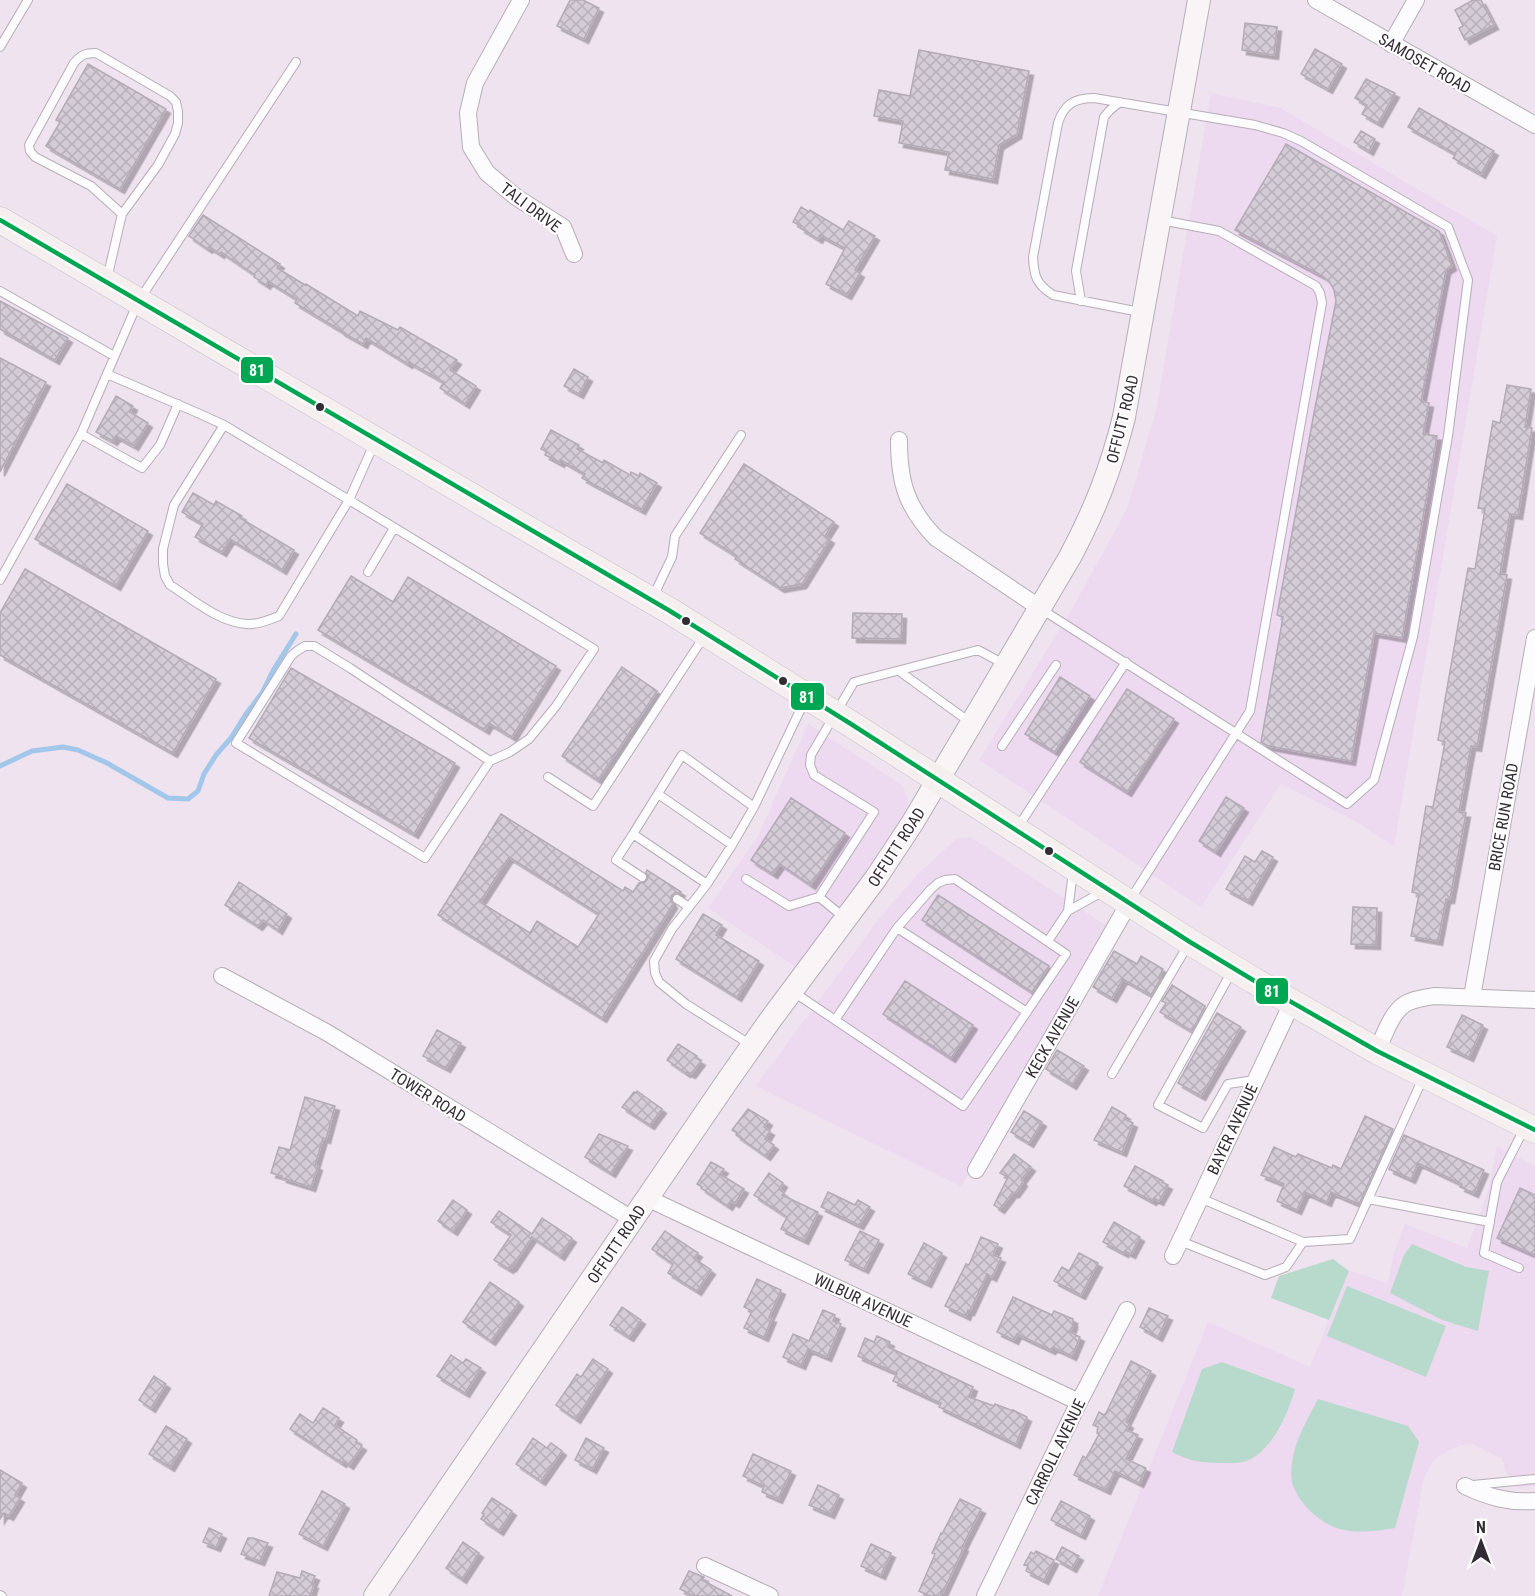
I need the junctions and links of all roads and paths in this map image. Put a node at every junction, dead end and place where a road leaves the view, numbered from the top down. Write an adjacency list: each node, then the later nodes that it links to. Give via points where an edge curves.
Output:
1 (28, 0): 7 (lane)
2 (521, 0): 15 (street, TALI DRIVE, via 475,83 468,113 471,147 488,173 516,197 563,227)
3 (1199, 0): 10 (street, OFFUTT ROAD)
4 (1316, 0): 6 (street, SAMOSET ROAD)
5 (1416, 0): 6 (street)
6 (1391, 44): 11 (street, SAMOSET ROAD)
7 (0, 47)
8 (296, 62): 19 (lane)
9 (1120, 102): 10 (lane); 18 (lane, via 1104,117 1076,271); 18 (lane, via 1083,98 1072,102 1058,123 1033,257 1034,270 1038,282 1053,295)
10 (1179, 113): 14 (street, OFFUTT ROAD); 45 (lane, via 1255,125 1301,141 1448,227 1468,280 1448,436 1413,637 1374,780 1347,804)
11 (1535, 125)
12 (122, 214): 12 (lane, via 159,165 175,134 176,102 96,53 87,53 74,63 29,145 30,151 91,186); 16 (lane)
13 (0, 220): 16 (main road)
14 (1160, 220): 20 (street, OFFUTT ROAD); 45 (lane, via 1219,231 1316,286 1322,303 1250,711)
15 (574, 254)
16 (106, 283): 19 (main road)
17 (0, 291): 21 (lane)
18 (1081, 301): 20 (lane)
19 (138, 302): 21 (lane); 28 (main road)
20 (1144, 313): 34 (street, OFFUTT ROAD, via 1124,417 1108,475 1085,528)
21 (114, 356): 22 (lane)
22 (107, 374): 23 (lane); 25 (lane)
23 (178, 404): 24 (lane); 25 (lane, via 160,444 142,468)
24 (224, 425): 29 (lane); 29 (lane, via 174,506 163,564 170,585 225,620 249,625 279,616)
25 (81, 434): 32 (lane)
26 (741, 435): 33 (lane, via 675,536 672,557)
27 (899, 440): 34 (street, via 904,490 923,524 936,538)
28 (375, 441): 29 (lane); 33 (main road)
29 (349, 500): 30 (lane)
30 (394, 528): 31 (lane); 47 (lane, via 594,649 529,739)
31 (368, 572)
32 (0, 580)
33 (652, 600): 35 (main road)
34 (1040, 608): 38 (lane); 39 (street, OFFUTT ROAD)
35 (706, 633): 42 (main road); 48 (lane, via 593,806)
36 (1535, 638): 37 (street, BRICE RUN ROAD)
37 (1533, 661): 71 (street, BRICE RUN ROAD)
38 (1125, 662): 45 (lane); 52 (lane)
39 (1006, 665): 41 (lane, via 978,650); 44 (street, OFFUTT ROAD)
40 (1056, 665): 46 (lane)
41 (898, 671): 43 (lane, via 854,682); 44 (lane)
42 (807, 696): 43 (main road); 51 (lane)
43 (835, 714): 49 (main road); 60 (lane, via 811,755 810,765 814,775 874,812)
44 (971, 723): 49 (street, OFFUTT ROAD)
45 (1236, 733): 59 (lane)
46 (1002, 746)
47 (490, 761): 47 (lane, via 425,858 236,744 291,656 305,646 314,646)
48 (548, 777)
49 (937, 780): 52 (main road); 64 (street, OFFUTT ROAD)
50 (658, 794): 51 (lane, via 682,755); 53 (lane); 54 (lane)
51 (754, 807): 54 (lane)
52 (1016, 830): 55 (main road)
53 (633, 834): 56 (lane, via 616,860); 58 (lane)
54 (732, 845): 58 (lane)
55 (1073, 867): 59 (main road); 63 (lane)
56 (642, 878)
57 (746, 879): 60 (lane, via 789,906)
58 (707, 884): 62 (lane)
59 (1118, 896): 63 (lane); 67 (main road); 82 (street, KECK AVENUE)
60 (819, 897): 64 (lane)
61 (677, 899): 62 (lane)
62 (689, 907): 76 (lane, via 654,961 659,982 686,1004)
63 (1068, 911): 66 (lane)
64 (847, 919): 70 (street, OFFUTT ROAD)
65 (897, 928): 66 (lane, via 938,883 955,879); 74 (lane); 75 (lane)
66 (1048, 941): 74 (lane, via 1066,954)
67 (1190, 942): 68 (main road); 78 (lane)
68 (1233, 968): 73 (main road); 80 (lane, via 1158,1105 1203,1128 1228,1084)
69 (222, 975): 86 (street, TOWER ROAD, via 326,1032)
70 (792, 991): 75 (lane); 76 (street, OFFUTT ROAD)
71 (1472, 997): 72 (street); 77 (street, via 1434,996 1404,1005)
72 (1535, 1000)
73 (1292, 1003): 77 (main road); 80 (street, BAYER AVENUE)
74 (1027, 1012): 75 (lane, via 963,1106)
75 (836, 1020)
76 (752, 1045): 83 (street, OFFUTT ROAD)
77 (1377, 1051): 79 (main road)
78 (1112, 1074)
79 (1424, 1075): 81 (main road); 85 (lane)
80 (1255, 1080): 84 (street, BAYER AVENUE)
81 (1530, 1128): 87 (lane, via 1497,1182)
82 (975, 1170)
83 (646, 1198): 86 (street, OFFUTT ROAD); 92 (street, WILBUR AVENUE)
84 (1200, 1198): 88 (lane); 89 (street, BAYER AVENUE)
85 (1368, 1199): 87 (lane); 88 (lane, via 1350,1239)
86 (632, 1219): 97 (street, OFFUTT ROAD)
87 (1490, 1222): 90 (lane, via 1484,1253)
88 (1303, 1242): 89 (lane, via 1286,1267 1265,1275)
89 (1176, 1248)
90 (1519, 1268)
91 (1127, 1310): 92 (street, CARROLL AVENUE)
92 (1079, 1402): 99 (street, CARROLL AVENUE)
93 (1535, 1479): 94 (lane)
94 (1465, 1486): 95 (street, via 1504,1501)
95 (1535, 1501)
96 (705, 1566): 98 (street)
97 (375, 1596)
98 (770, 1596)
99 (985, 1596)

